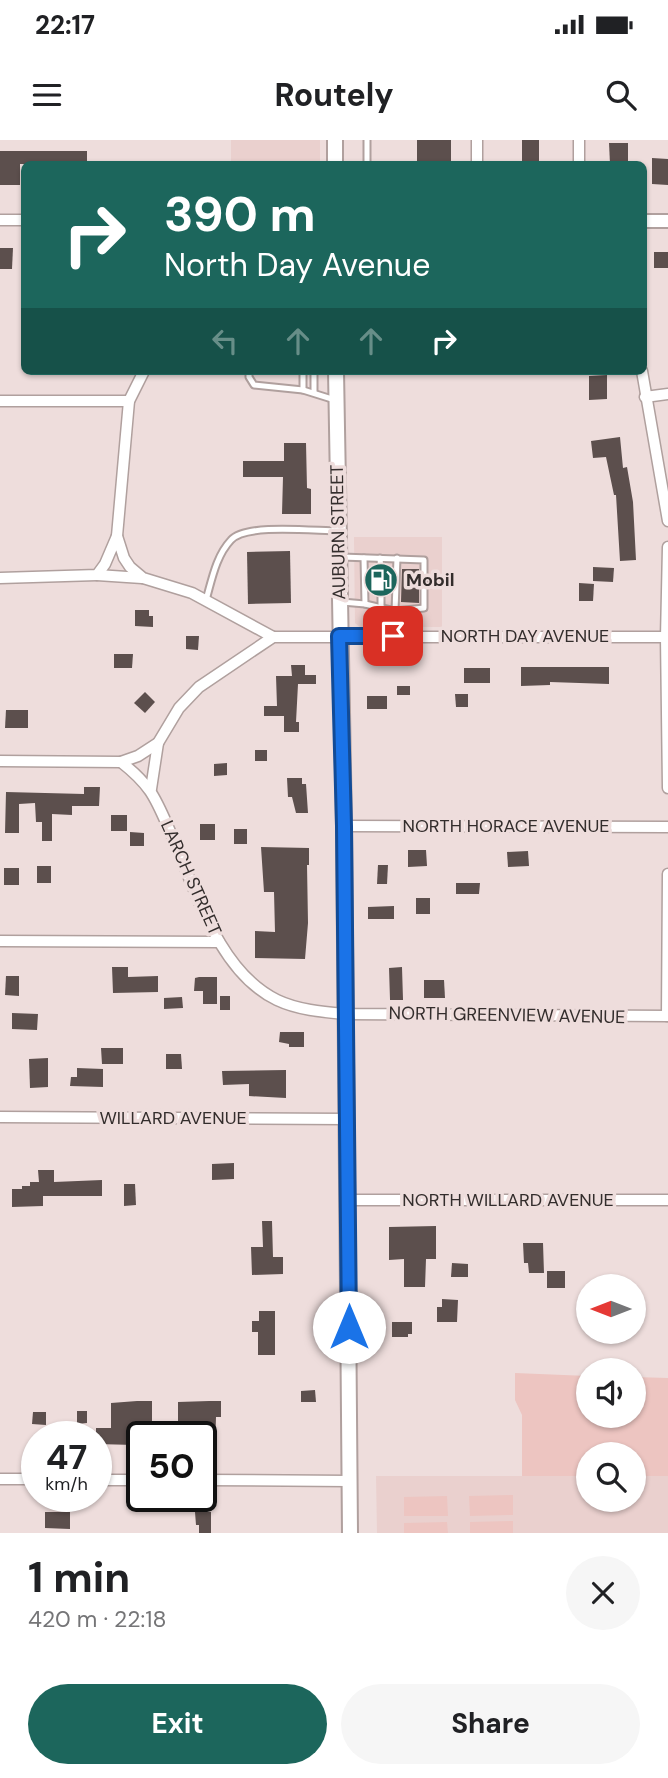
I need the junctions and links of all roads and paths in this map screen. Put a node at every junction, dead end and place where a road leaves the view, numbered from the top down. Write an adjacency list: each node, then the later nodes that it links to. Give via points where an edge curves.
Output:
1 (335, 140): 5 (main road)
2 (367, 140): 6 (lane)
3 (477, 140): 7 (street)
4 (579, 140): 8 (street)
5 (335, 161)
6 (367, 161)
7 (477, 161)
8 (579, 161)
9 (0, 220): 10 (street)
10 (21, 220)
11 (647, 221): 12 (street)
12 (668, 221)
13 (142, 375): 24 (street)
14 (249, 375): 19 (lane, via 254,385)
15 (303, 375): 19 (lane)
16 (314, 375): 20 (lane)
17 (336, 375): 25 (main road, AUBURN STREET)
18 (642, 375): 22 (street)
19 (303, 390): 20 (lane)
20 (314, 392): 25 (lane)
21 (668, 394): 22 (street)
22 (645, 397): 26 (street)
23 (0, 401): 24 (street)
24 (129, 401): 28 (street)
25 (336, 401): 27 (main road, AUBURN STREET)
26 (668, 521)
27 (338, 531): 30 (main road, AUBURN STREET); 39 (lane, via 248,531 232,538 218,559)
28 (117, 536): 35 (street); 37 (street, via 124,558)
29 (668, 547): 47 (street)
30 (338, 557): 31 (lane); 40 (main road, AUBURN STREET)
31 (364, 558): 32 (lane); 41 (lane)
32 (380, 558): 33 (lane); 34 (lane)
33 (397, 558): 43 (lane); 43 (lane, via 424,560 424,608)
34 (381, 571)
35 (97, 575): 36 (street); 37 (street)
36 (0, 578)
37 (143, 578): 39 (street)
38 (381, 588): 42 (lane)
39 (206, 600): 46 (street)
40 (339, 601): 41 (lane); 44 (main road, AUBURN STREET)
41 (365, 604): 42 (lane)
42 (381, 607): 43 (lane)
43 (395, 611): 45 (lane)
44 (339, 636): 45 (street, NORTH DAY AVENUE); 46 (street); 53 (main road, AUBURN STREET)
45 (393, 636): 47 (street, NORTH DAY AVENUE)
46 (273, 637): 48 (street, via 199,687 179,708)
47 (667, 637): 51 (street)
48 (158, 743): 50 (street); 52 (street)
49 (0, 761): 50 (street)
50 (121, 762): 52 (street, LARCH STREET)
51 (668, 788)
52 (151, 789): 57 (street, LARCH STREET)
53 (344, 826): 54 (street, NORTH HORACE AVENUE); 58 (main road, AUBURN STREET)
54 (668, 827)
55 (668, 874): 59 (street)
56 (0, 941): 57 (street)
57 (219, 943): 58 (street, LARCH STREET, via 250,981 280,1002)
58 (346, 1013): 59 (street, NORTH GREENVIEW AVENUE); 61 (main road, AUBURN STREET)
59 (667, 1016)
60 (0, 1117): 61 (street, WILLARD AVENUE)
61 (346, 1119): 62 (main road, AUBURN STREET)
62 (348, 1200): 63 (street, NORTH WILLARD AVENUE); 67 (main road, AUBURN STREET)
63 (668, 1200)
64 (0, 1479): 65 (street)
65 (21, 1479)
66 (217, 1480): 67 (street)
67 (349, 1481): 68 (main road, AUBURN STREET)
68 (350, 1533)

